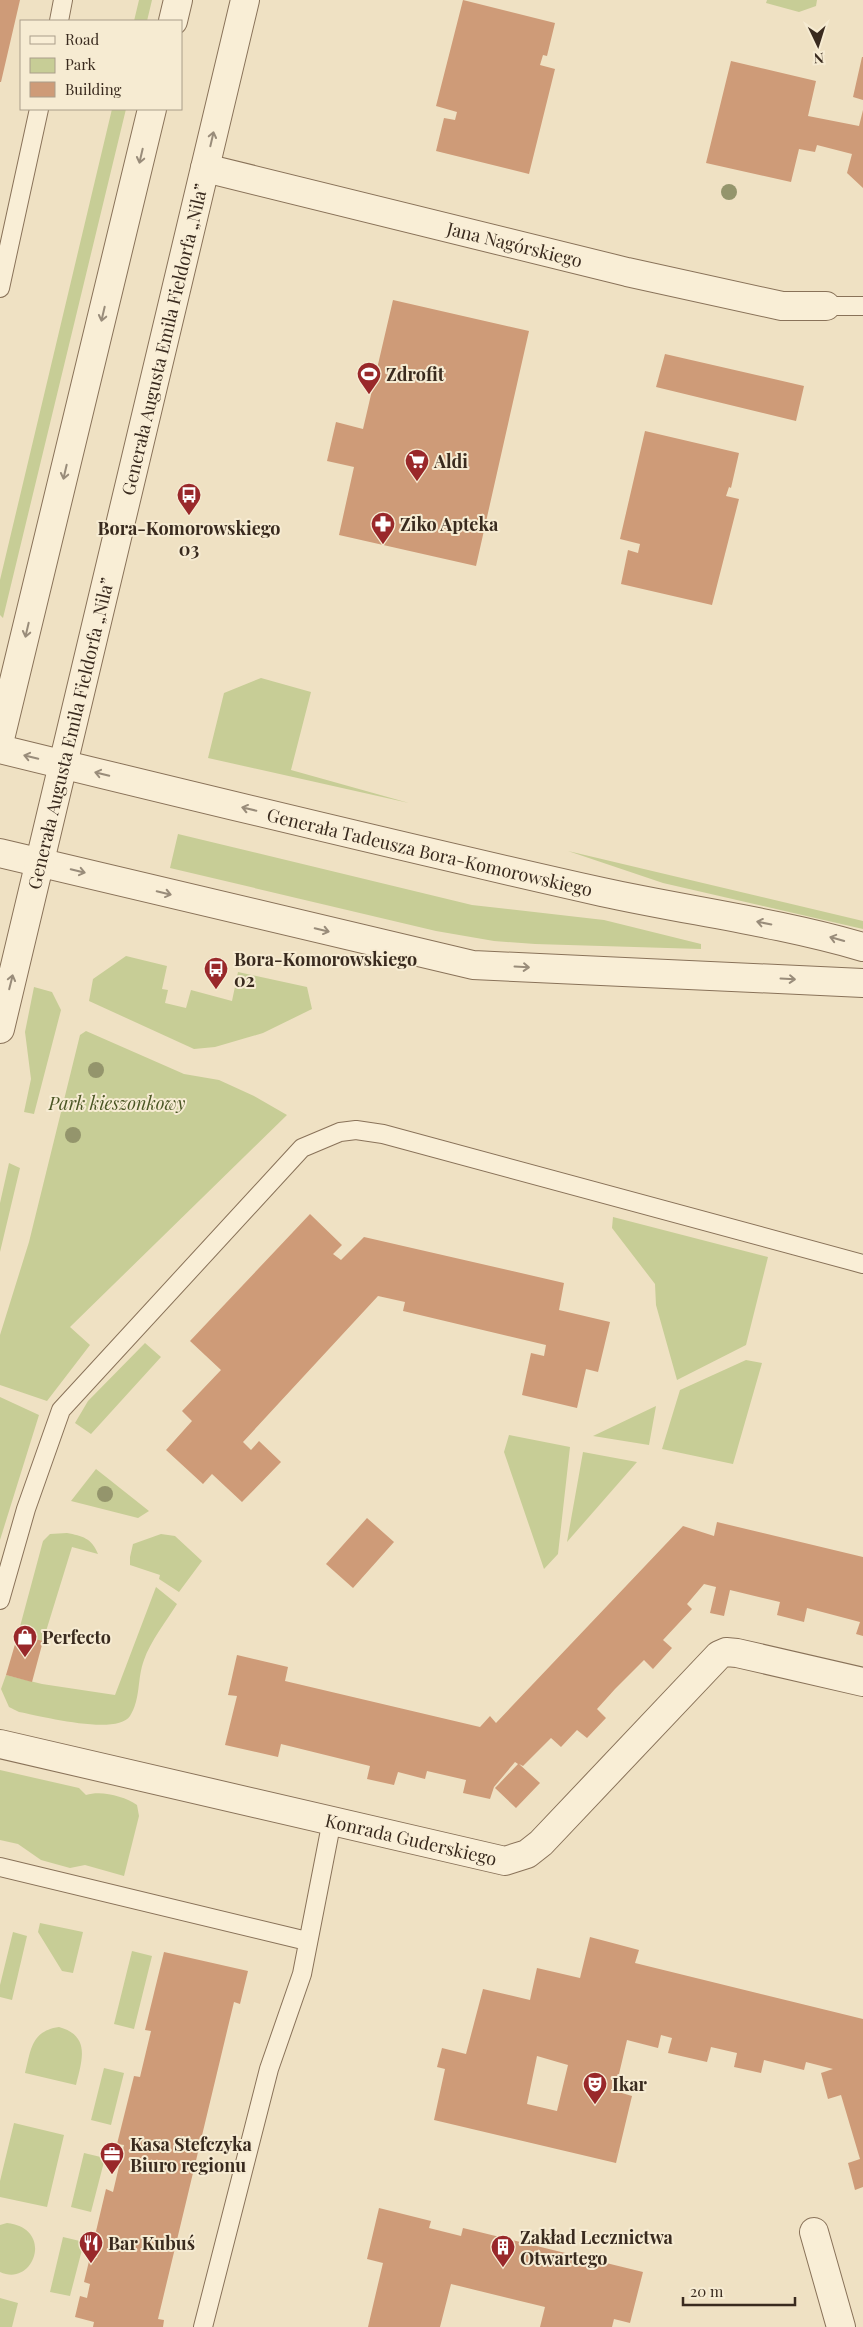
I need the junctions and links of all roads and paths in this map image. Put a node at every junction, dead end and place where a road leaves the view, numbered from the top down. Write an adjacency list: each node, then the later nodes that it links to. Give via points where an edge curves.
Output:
1 (63, 0): 4 (lane)
2 (178, 0): 5 (street)
3 (245, 0): 8 (street, Generała Augusta Emila Fieldorfa „Nila”, one-way to 3)
4 (59, 20)
5 (173, 20)
6 (40, 110): 9 (lane)
7 (152, 110): 12 (street, one-way to 12)
8 (205, 168): 10 (street, Jana Nagórskiego, via 612,269 782,306); 14 (street, Generała Augusta Emila Fieldorfa „Nila”)
9 (0, 288)
10 (826, 306): 11 (lane)
11 (863, 306)
12 (0, 739)
13 (0, 749): 14 (street, Generała Tadeusza Bora-Komorowskiego, one-way to 13)
14 (63, 765): 16 (street, Generała Augusta Emila Fieldorfa „Nila”); 17 (street, Generała Tadeusza Bora-Komorowskiego, one-way to 14, via 812,932 603,892)
15 (0, 852): 16 (street)
16 (40, 861): 18 (street, one-way to 18, via 473,965); 19 (street, Generała Augusta Emila Fieldorfa „Nila”, one-way to 16)
17 (863, 947)
18 (863, 983)
19 (0, 1030)
20 (863, 1264): 21 (lane, via 384,1134 356,1130 340,1132 302,1148 62,1410 26,1509)
21 (0, 1600)
22 (863, 1682): 24 (street, Konrada Guderskiego, via 737,1653 719,1655 541,1843 517,1858 504,1861)
23 (0, 1744): 24 (street, Konrada Guderskiego)
24 (332, 1820): 26 (lane)
25 (0, 1867): 26 (lane)
26 (307, 1941): 28 (lane, via 302,1974 269,2069)
27 (814, 2232): 29 (street)
28 (203, 2327)
29 (841, 2327)

